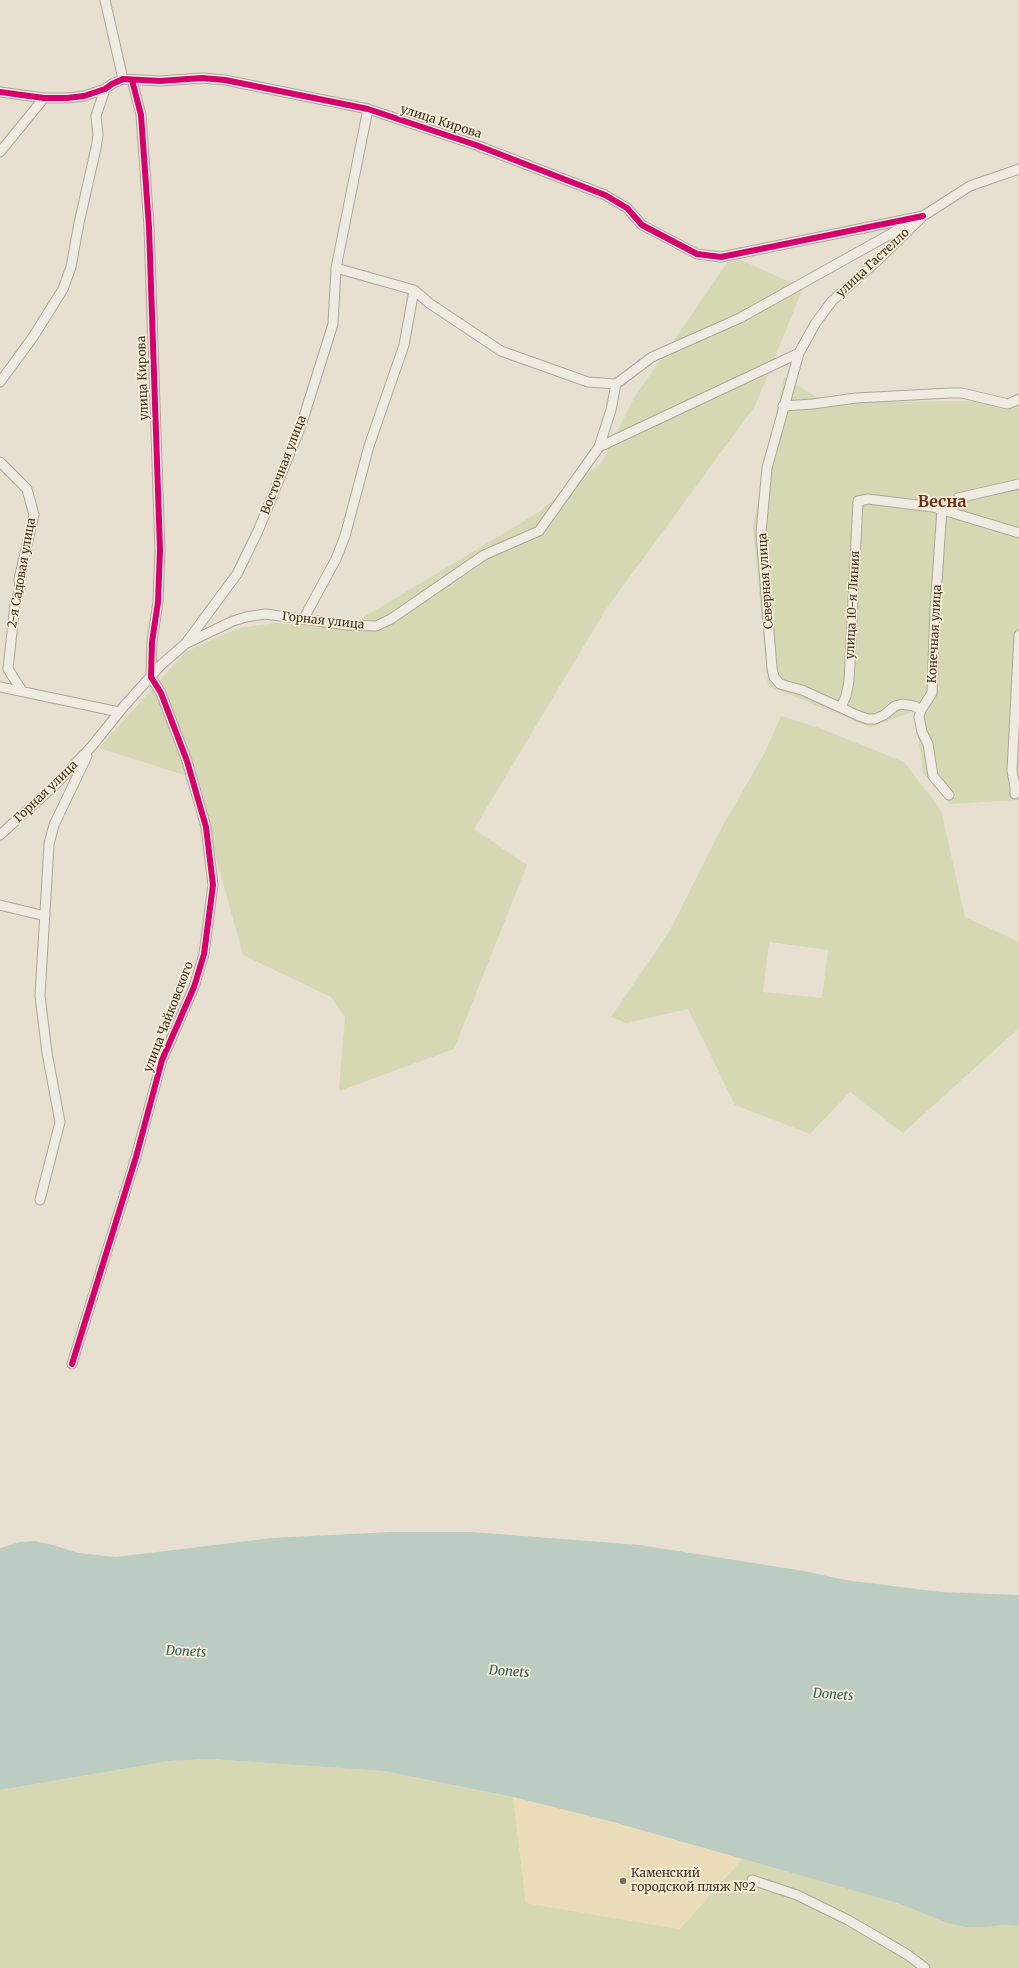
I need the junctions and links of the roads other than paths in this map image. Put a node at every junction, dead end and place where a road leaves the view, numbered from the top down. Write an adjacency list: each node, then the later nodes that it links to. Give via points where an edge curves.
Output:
1 (105, 0): 2 (street)
2 (127, 79): 3 (street); 6 (street, улица Кирова, via 225,80); 26 (street, улица Кирова, via 140,115 149,227 160,550)
3 (105, 89): 5 (street, via 84,96); 14 (street, via 96,116 96,148 71,267 63,289 34,337)
4 (0, 92): 5 (street)
5 (44, 98): 7 (street)
6 (368, 109): 9 (street, улица Кирова, via 476,145 605,195 627,208 642,225 697,254 721,257); 10 (street, Восточная улица)
7 (0, 152)
8 (1019, 169): 9 (street, улица Гастелло, via 970,186)
9 (923, 216): 12 (street, улица Гастелло); 15 (street, via 740,318 652,357)
10 (336, 268): 11 (street); 25 (street, Восточная улица, via 333,324 301,426 258,531 237,574)
11 (414, 290): 15 (street, via 429,303 501,351 588,382); 23 (street, via 404,345 369,446 345,536 336,559)
12 (832, 301): 13 (street, Северная улица, via 815,324)
13 (799, 353): 17 (street, Северная улица); 18 (street)
14 (0, 382)
15 (616, 384): 18 (street, Горная улица)
16 (1019, 399): 17 (street, via 1008,404 962,393 950,393)
17 (783, 406): 29 (street, Северная улица, via 767,468 761,533 772,668 774,677 780,684 802,690)
18 (599, 447): 23 (street, Горная улица, via 539,531 484,554 391,619 376,626)
19 (0, 462): 28 (street, 2-я Садовая улица, via 27,489 34,515 18,579 20,589 15,604 8,669)
20 (1019, 484): 21 (street, via 958,498)
21 (947, 510): 22 (street); 29 (street, улица 10-я Линия, via 868,499 858,501 849,681); 30 (street, Конечная улица, via 935,609 932,693)
22 (1019, 533)
23 (304, 618): 25 (street, Горная улица, via 265,614 246,617)
24 (1019, 635): 33 (street, via 1012,770)
25 (185, 644): 26 (street, Горная улица)
26 (151, 677): 31 (street, Горная улица); 39 (street, улица Чайковского, via 161,693 187,761 206,827 213,885 204,954 194,987 162,1060 136,1157)
27 (0, 687): 28 (street)
28 (22, 691): 31 (street)
29 (841, 707): 30 (street, via 868,719 875,719 902,704)
30 (921, 710): 34 (street, via 919,717 928,744 933,776)
31 (119, 712): 32 (street, Горная улица)
32 (92, 746): 35 (street, Горная улица, via 53,787); 37 (street, via 50,838)
33 (1015, 794)
34 (949, 795)
35 (0, 836)
36 (0, 905): 37 (street)
37 (45, 916): 38 (street, via 40,996 47,1054 60,1122)
38 (40, 1200)
39 (72, 1364)
40 (752, 1880): 41 (street, via 797,1895 848,1920 908,1955)
41 (925, 1968)

